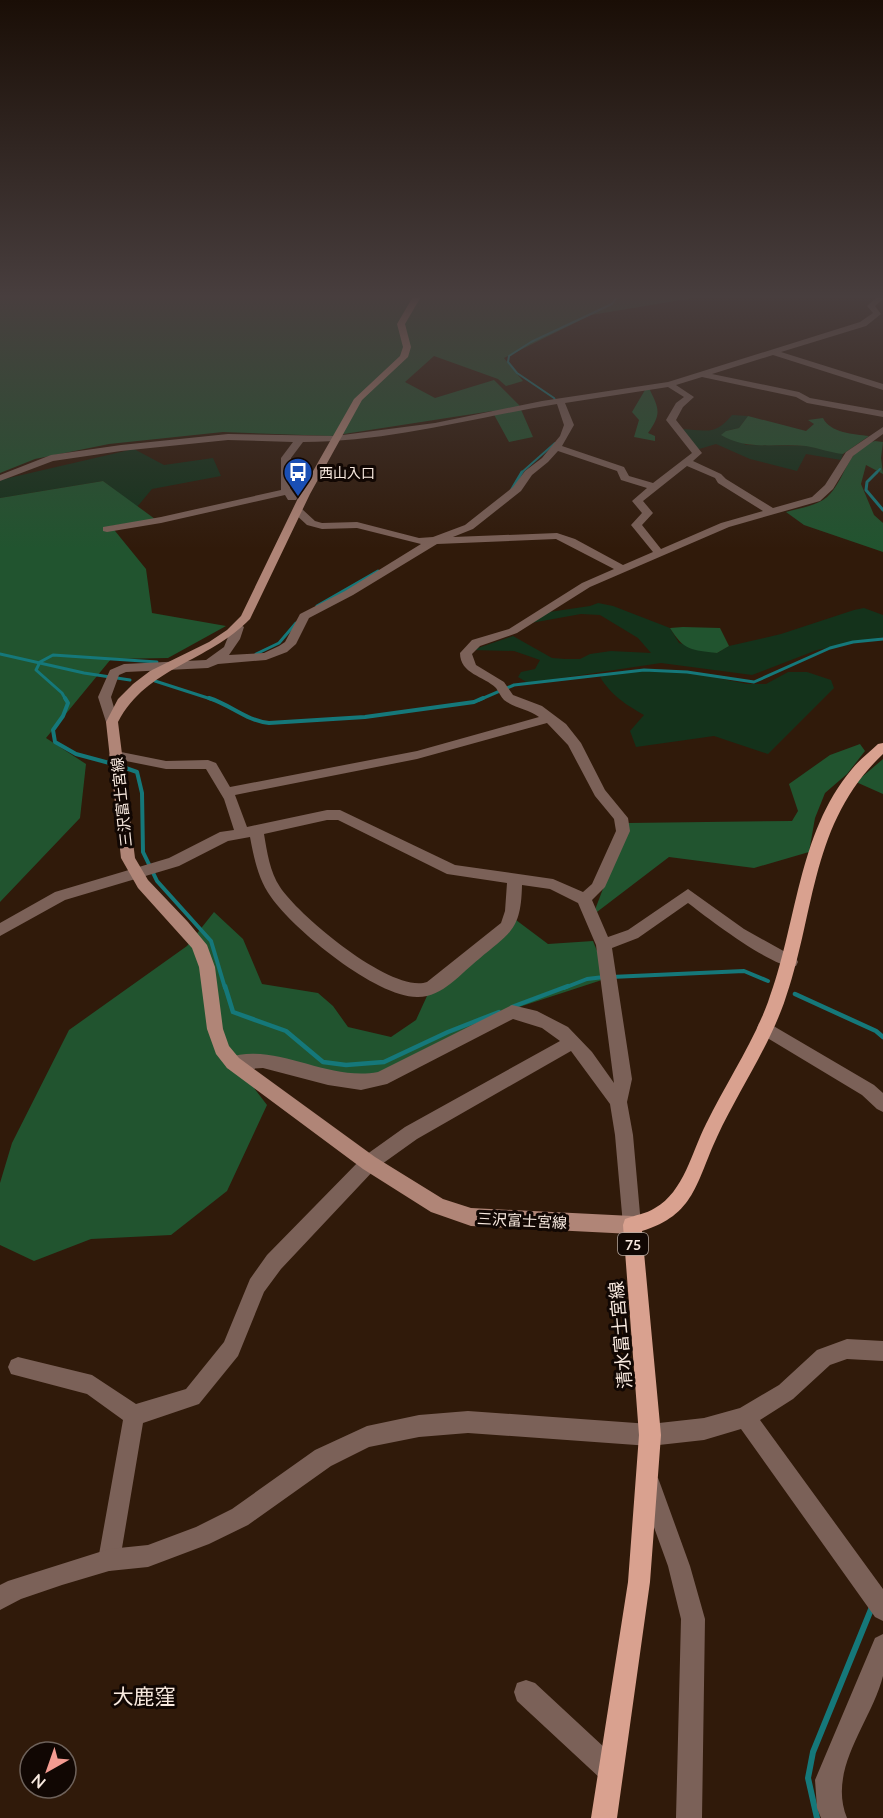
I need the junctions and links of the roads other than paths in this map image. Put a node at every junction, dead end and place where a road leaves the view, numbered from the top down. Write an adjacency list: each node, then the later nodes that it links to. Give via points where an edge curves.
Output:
1 (379, 380): 11 (main road, via 358,399)
2 (682, 380): 5 (street)
3 (728, 380): 8 (street)
4 (860, 380): 6 (street)
5 (669, 384): 7 (street); 13 (street, via 690,397 679,405 671,420 697,453)
6 (883, 387)
7 (555, 402): 11 (street, via 435,426); 12 (street, via 567,415 569,425)
8 (883, 414)
9 (880, 435): 18 (street, via 849,454 829,487 816,499)
10 (300, 439): 11 (street); 14 (street, via 228,436 121,448 51,458); 16 (street, via 286,458)
11 (335, 439): 17 (main road)
12 (555, 447): 15 (street, via 621,469 625,478); 22 (street, via 507,498 469,526)
13 (688, 463): 15 (street); 18 (street, via 718,476)
14 (0, 478)
15 (654, 487): 23 (street, via 637,501 648,513 636,525)
16 (287, 492): 17 (street); 19 (street)
17 (300, 508): 22 (street, via 311,523 322,526 357,525); 25 (main road)
18 (772, 512): 23 (street, via 725,525)
19 (161, 520): 20 (street); 21 (street)
20 (107, 529)
21 (167, 534)
22 (433, 542): 24 (street, via 557,536); 26 (street, via 304,616 290,644 283,649 266,656)
23 (660, 554): 24 (street)
24 (624, 570): 28 (street, via 586,585 513,631 469,648 466,659 472,668 500,685 509,698 538,709)
25 (238, 627): 26 (street, via 230,646); 27 (main road)
26 (218, 660): 27 (street, via 197,666)
27 (165, 667): 29 (main road, via 133,687); 29 (street, via 124,668 111,678 104,707)
28 (549, 718): 32 (street, via 417,755); 36 (street, via 574,743 600,793 621,818 623,831 598,887)
29 (112, 722): 31 (main road, 三沢富士宮線)
30 (883, 747): 39 (main road, 75, via 855,771 823,831)
31 (116, 761): 32 (street, via 203,763 211,766); 34 (main road, 三沢富士宮線, via 128,858)
32 (227, 792): 33 (street)
33 (249, 832): 34 (street, via 225,836 182,859); 35 (street, via 340,815 452,870); 35 (street, via 275,892 286,905 352,963 405,990 421,991 440,981 500,932 512,918)
34 (144, 871): 37 (street, via 60,896); 42 (main road, 三沢富士宮線, via 199,945 207,967 215,1029 222,1049)
35 (515, 879): 36 (street, via 553,884)
36 (584, 899): 38 (street)
37 (0, 930)
38 (604, 945): 39 (street, via 633,934 688,895 739,933); 43 (street, via 624,1079)
39 (790, 962): 40 (main road, 75)
40 (765, 1028): 44 (street, via 868,1090); 46 (main road, 75, via 684,1192 659,1218)
41 (573, 1042): 42 (street, via 556,1026 532,1014 512,1012 381,1079 361,1083 263,1062); 43 (street); 45 (street, via 411,1133)
42 (234, 1063): 45 (main road, 三沢富士宮線)
43 (618, 1102): 46 (street)
44 (883, 1104)
45 (369, 1163): 46 (main road, 三沢富士宮線, via 438,1206 471,1217); 49 (street, via 274,1262 257,1286 231,1349 192,1398)
46 (632, 1225): 51 (main road, 清水富士宮線 / 75)
47 (883, 1351): 50 (street, via 847,1349 824,1357 786,1392)
48 (18, 1367): 49 (street, via 92,1385)
49 (134, 1415): 53 (street)
50 (745, 1418): 51 (street, via 704,1429); 55 (street)
51 (650, 1435): 52 (main road, 清水富士宮線 / 75); 53 (street, via 468,1422 419,1426 367,1437 323,1458 240,1517 201,1536 148,1556)
52 (646, 1474): 58 (main road, 清水富士宮線 / 75, via 639,1582); 60 (street, via 679,1566 693,1619)
53 (109, 1560): 54 (street, via 15,1589)
54 (0, 1598)
55 (883, 1609)
56 (883, 1646): 61 (street, via 828,1780)
57 (526, 1692): 58 (street)
58 (610, 1770): 59 (main road, 清水富士宮線 / 75)
59 (606, 1817)
60 (689, 1818)
61 (834, 1818)

